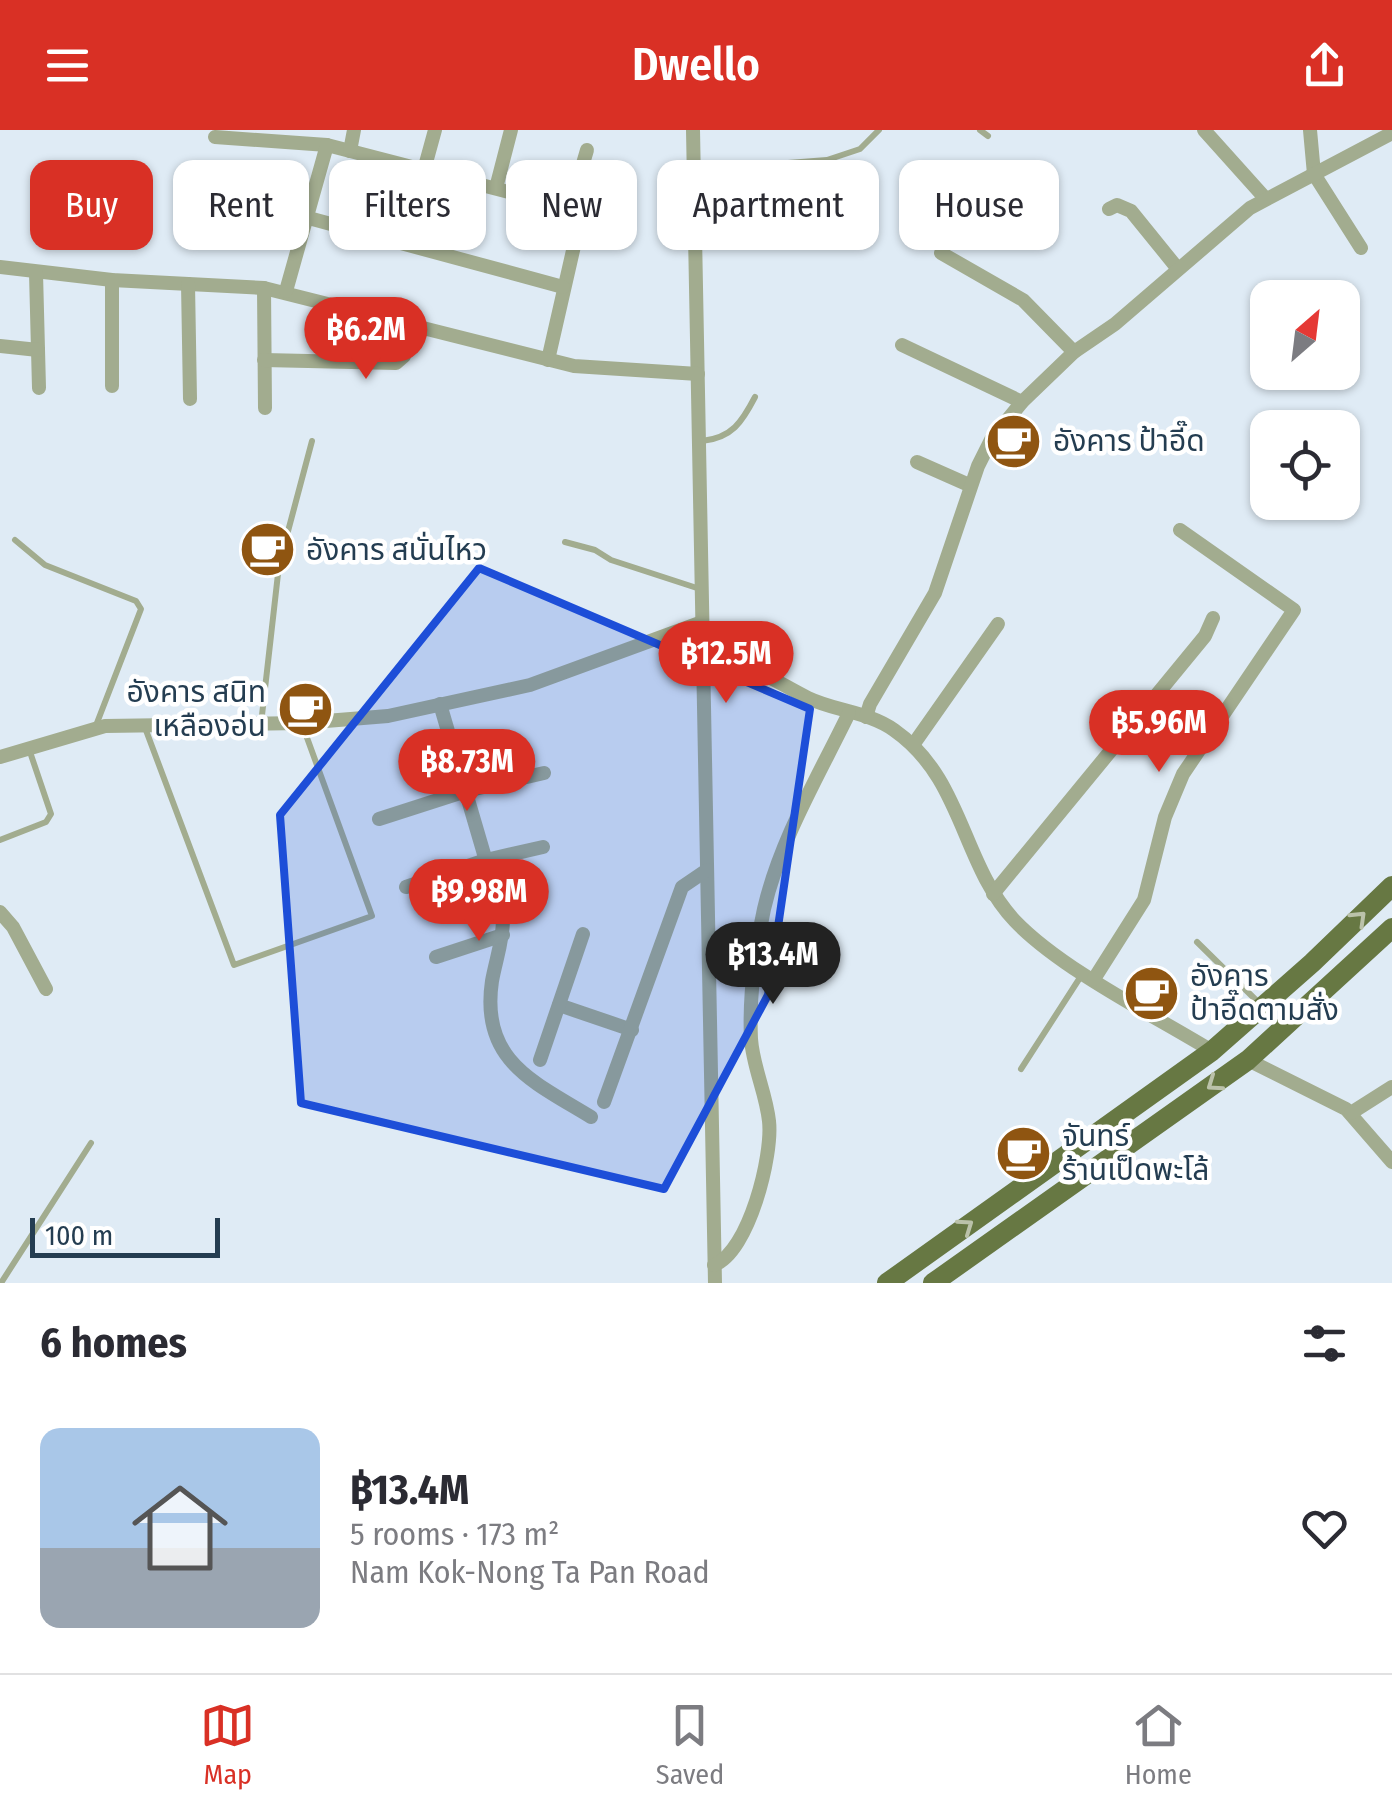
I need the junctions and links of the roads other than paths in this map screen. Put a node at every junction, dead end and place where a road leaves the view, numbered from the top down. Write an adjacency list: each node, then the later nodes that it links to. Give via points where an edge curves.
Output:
1 (354, 130): 15 (street)
2 (435, 130): 17 (street)
3 (512, 130): 23 (street)
4 (693, 130): 19 (street)
5 (879, 130): 20 (lane, via 850,155)
6 (980, 130): 11 (lane)
7 (1204, 130): 25 (street)
8 (1310, 130): 21 (street)
9 (1392, 133): 21 (street)
10 (278, 136): 12 (street); 13 (street)
11 (988, 136)
12 (215, 137)
13 (327, 145): 15 (street); 26 (street)
14 (586, 150): 18 (street)
15 (350, 151): 16 (street)
16 (385, 160)
17 (427, 160)
18 (583, 160)
19 (694, 160)
20 (827, 160)
21 (1314, 174): 25 (street); 29 (street)
22 (486, 186): 23 (street)
23 (496, 188): 24 (street)
24 (506, 191)
25 (1265, 198): 35 (street)
26 (309, 204)
27 (1110, 209): 35 (street, via 1131,211)
28 (309, 218): 39 (street)
29 (1362, 248)
30 (297, 250): 41 (street)
31 (572, 250): 39 (street)
32 (695, 250): 49 (street)
33 (942, 253): 46 (street, via 1023,300)
34 (0, 268): 36 (street)
35 (1178, 269): 46 (street)
36 (36, 273): 37 (street); 45 (street)
37 (112, 280): 38 (street); 50 (street)
38 (188, 284): 40 (street); 53 (street)
39 (563, 287): 48 (street)
40 (264, 288): 41 (street); 47 (street)
41 (286, 291): 42 (street)
42 (416, 324): 47 (street, via 396,363); 48 (street)
43 (902, 345): 54 (street)
44 (0, 346): 45 (street)
45 (38, 350): 51 (street)
46 (1074, 352): 54 (street)
47 (264, 360): 55 (street)
48 (548, 360): 49 (street, via 597,370)
49 (698, 374): 57 (street)
50 (112, 386)
51 (39, 388)
52 (755, 396): 57 (lane, via 738,427)
53 (190, 399)
54 (1022, 402): 59 (street, via 991,440)
55 (265, 408)
56 (312, 441): 73 (lane, via 279,565)
57 (701, 441): 63 (street)
58 (917, 462): 59 (street)
59 (970, 485): 70 (street, via 935,593)
60 (1180, 530): 94 (street, via 1294,610 1184,774 1165,817 1144,900)
61 (15, 540): 74 (lane, via 46,565 136,601 141,609)
62 (565, 542): 63 (lane)
63 (702, 590): 65 (street)
64 (1213, 618): 87 (street)
65 (702, 622): 67 (street); 68 (street, via 530,684)
66 (998, 624): 75 (street)
67 (703, 654): 69 (street, via 728,658); 84 (street)
68 (440, 704): 71 (street); 79 (street)
69 (849, 713): 70 (street); 109 (street, via 782,851 765,907 752,1039 768,1144 746,1228 726,1259)
70 (866, 717): 75 (street)
71 (302, 723): 72 (lane, via 372,916 234,965); 73 (street)
72 (144, 724): 73 (street); 74 (street)
73 (261, 724)
74 (95, 728): 76 (street)
75 (913, 745): 87 (street, via 953,802)
76 (28, 748): 77 (street); 81 (lane, via 51,814)
77 (0, 757)
78 (544, 773): 79 (street)
79 (466, 792): 80 (street); 83 (street)
80 (379, 819)
81 (0, 840)
82 (543, 847): 83 (street)
83 (486, 860): 86 (street); 90 (street)
84 (707, 870): 98 (street, via 682,887); 109 (street)
85 (1392, 886): 97 (main road, one-way to 85)
86 (406, 887)
87 (993, 894): 94 (street, via 1018,924)
88 (0, 912): 95 (street)
89 (1392, 928): 101 (main road)
90 (503, 934): 93 (street); 106 (street, via 491,998 500,1044 524,1076)
91 (584, 934): 96 (street)
92 (1197, 942): 97 (lane)
93 (436, 957)
94 (1089, 976): 99 (street); 102 (lane)
95 (46, 989)
96 (559, 1005): 98 (street); 100 (street)
97 (1263, 1008): 99 (main road)
98 (632, 1030): 104 (street)
99 (1212, 1051): 112 (main road, one-way to 99)
100 (540, 1060)
101 (1248, 1060): 105 (street); 113 (main road, one-way to 113)
102 (1021, 1069)
103 (1392, 1086): 105 (street)
104 (604, 1102)
105 (1351, 1113): 108 (street)
106 (590, 1116)
107 (92, 1143): 110 (lane)
108 (1392, 1162)
109 (714, 1265): 111 (street)
110 (1, 1283)
111 (714, 1283)
112 (886, 1283)
113 (933, 1283)

